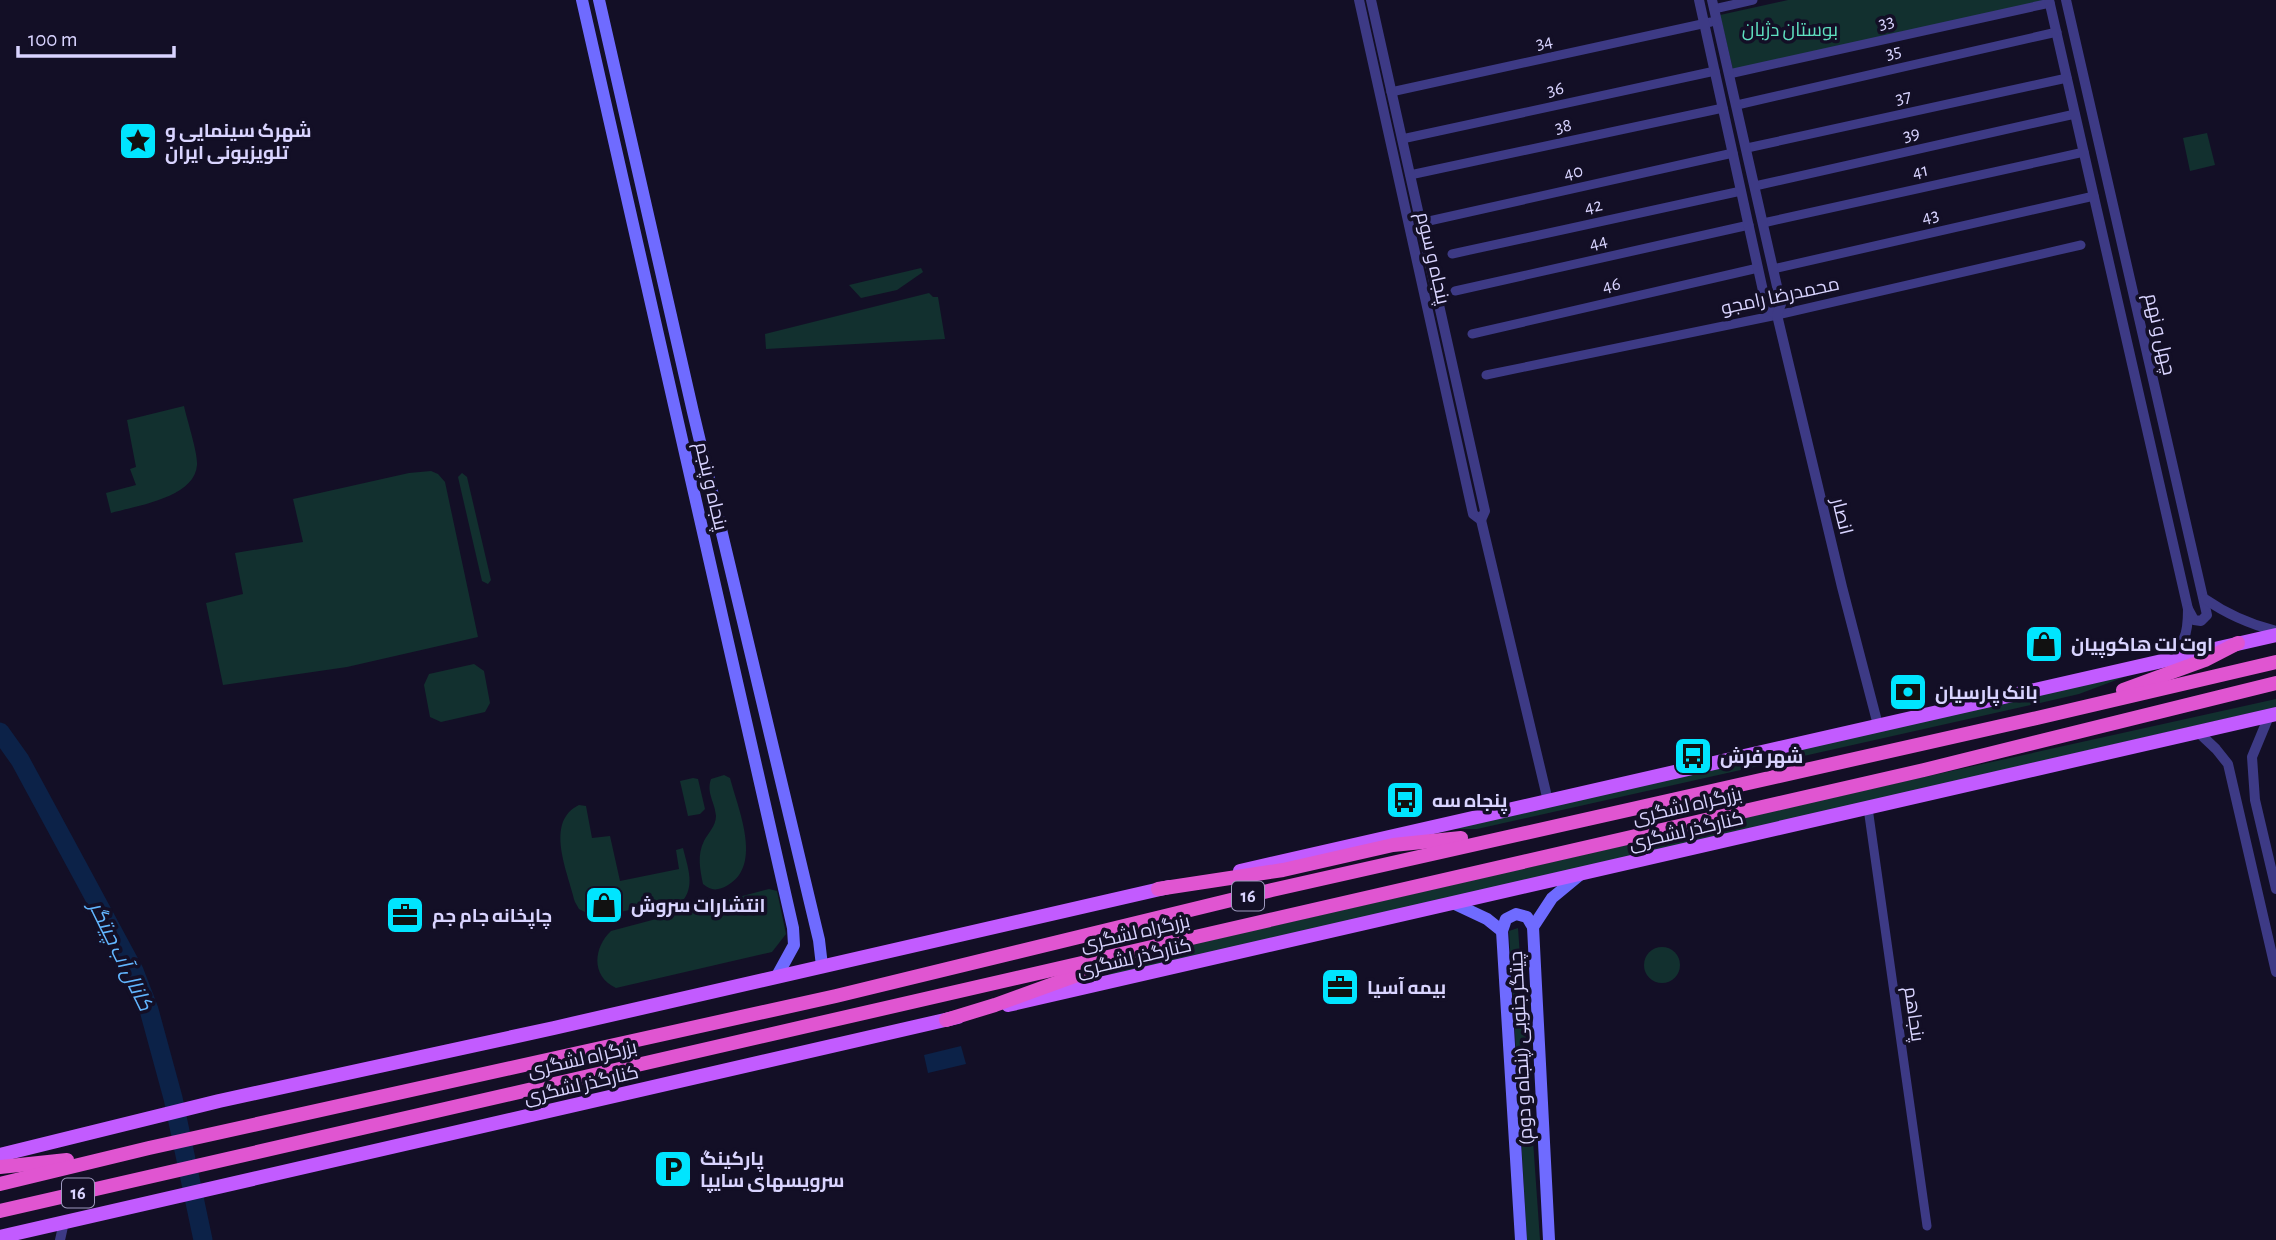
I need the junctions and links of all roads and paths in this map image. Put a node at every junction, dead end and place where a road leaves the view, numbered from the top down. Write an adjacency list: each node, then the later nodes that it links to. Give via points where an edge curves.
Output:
1 (582, 0): 39 (main road, پنجاه و پنجم)
2 (599, 0): 38 (main road, پنجاه و پنجم)
3 (1359, 0): 40 (street, پنجاه و سوم, via 1474,514)
4 (1371, 0): 15 (street, پنجاه و سوم)
5 (1699, 0): 10 (street, انصار)
6 (1753, 0): 9 (street)
7 (2066, 0): 41 (street, چهل و نهم)
8 (2050, 2): 11 (street, چهل و نهم); 13 (street, 33)
9 (1713, 4): 10 (street, انصار)
10 (1711, 22): 12 (street, انصار); 13 (street, انصار); 15 (street, 34)
11 (2057, 32): 14 (street, چهل و نهم); 16 (street, 35)
12 (1715, 71): 17 (street, انصار); 19 (street, 36)
13 (1729, 74): 16 (street, انصار)
14 (2067, 78): 18 (street, چهل و نهم); 20 (street, 37)
15 (1391, 92): 19 (street, پنجاه و سوم)
16 (1737, 105): 20 (street, انصار)
17 (1723, 108): 22 (street, انصار); 23 (street, 38)
18 (2076, 114): 21 (street, چهل و نهم); 24 (street, 39)
19 (1402, 139): 23 (street, پنجاه و سوم)
20 (1747, 148): 24 (street, انصار)
21 (2084, 152): 26 (street, چهل و نهم); 28 (street, 41)
22 (1733, 153): 25 (street, انصار); 27 (street, 40)
23 (1410, 175): 27 (street, پنجاه و سوم)
24 (1755, 187): 28 (street, انصار)
25 (1741, 191): 29 (street, انصار); 31 (street, 42)
26 (2094, 196): 33 (street, 43); 42 (street, چهل و نهم)
27 (1420, 223): 40 (street, پنجاه و سوم, via 1485,511)
28 (1763, 223): 33 (street, انصار)
29 (1749, 225): 32 (street, انصار); 34 (street, 44)
30 (2081, 245): 35 (street, محمدرضا رامجو)
31 (1452, 254)
32 (1758, 268): 35 (street, انصار, via 1767,309); 36 (street, 46)
33 (1773, 269): 35 (street, انصار, via 1781,304)
34 (1455, 291)
35 (1777, 315): 37 (street, محمدرضا رامجو); 50 (street, انصار)
36 (1472, 334)
37 (1486, 375)
38 (693, 412): 39 (main road); 61 (main road, پنجاه و پنجم)
39 (676, 416): 62 (main road, پنجاه و پنجم)
40 (1481, 520): 52 (street, پنجاه و سوم)
41 (2205, 599): 42 (street, via 2207,615 2201,621 2194,620); 43 (street, via 2246,623)
42 (2188, 609): 45 (street, چهل و نهم, via 2185,640)
43 (2276, 633): 44 (main road)
44 (2238, 643): 45 (main road); 48 (highway, via 2205,660)
45 (2160, 661): 50 (main road)
46 (2276, 662): 48 (highway, بزرگراه لشگری / 16)
47 (2276, 683): 63 (highway, بزرگراه لشگری / 16, via 1924,770)
48 (2058, 713): 54 (highway, بزرگراه لشگری / 16)
49 (2272, 715): 51 (main road, کنارگذر لشگری); 56 (street, via 2252,757 2255,800)
50 (1878, 725): 52 (main road)
51 (2198, 732): 53 (main road, کنارگذر لشگری); 65 (street, via 2228,764)
52 (1548, 801): 57 (main road)
53 (1868, 808): 55 (main road, کنارگذر لشگری); 74 (street, پنجاهم)
54 (1518, 833): 57 (highway, via 1393,845 1283,870); 68 (highway, بزرگراه لشگری / 16, via 836,996)
55 (1581, 874): 58 (main road, کنارگذر لشگری); 59 (main road, چیتگر جنوبی (پنجاه و دوم), via 1552,898)
56 (2276, 889)
57 (1158, 890): 64 (main road)
58 (1453, 903): 60 (main road); 67 (main road, کنارگذر لشگری)
59 (1532, 927): 60 (main road, via 1527,917 1516,914 1506,919); 79 (main road, چیتگر جنوبی (پنجاه و دوم))
60 (1502, 931): 78 (main road, چیتگر جنوبی (پنجاه و دوم))
61 (817, 933): 62 (main road); 64 (main road, پنجاه و پنجم)
62 (794, 937): 66 (main road)
63 (1139, 951): 67 (highway); 72 (highway, بزرگراه لشگری / 16)
64 (822, 966): 66 (main road)
65 (2276, 972)
66 (777, 976): 69 (main road)
67 (946, 1020): 73 (main road, کنارگذر لشگری)
68 (148, 1148): 70 (highway); 71 (highway, بزرگراه لشگری / 16)
69 (0, 1155)
70 (0, 1167)
71 (0, 1184)
72 (0, 1211)
73 (64, 1222): 76 (main road, کنارگذر لشگری); 77 (street)
74 (1927, 1226)
75 (0, 1237): 76 (main road, کنارگذر لشگری)
76 (18, 1237)
77 (60, 1240)
78 (1521, 1240)
79 (1549, 1240)

